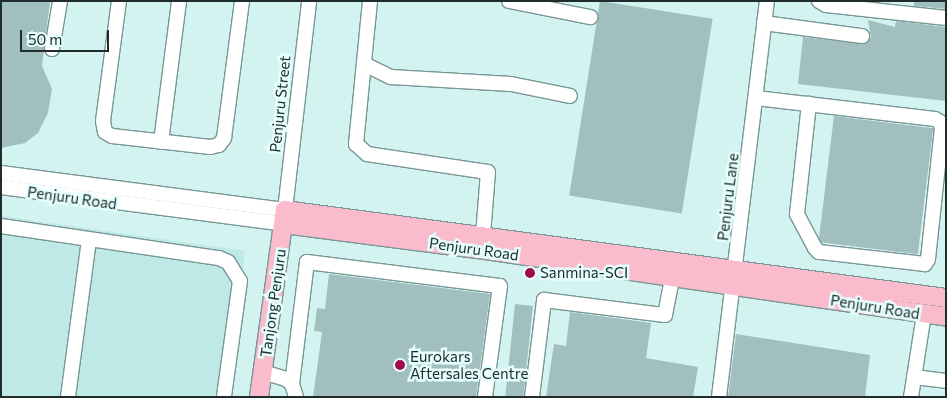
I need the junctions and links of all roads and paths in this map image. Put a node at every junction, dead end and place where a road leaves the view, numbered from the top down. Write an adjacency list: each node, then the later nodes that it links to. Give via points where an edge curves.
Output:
1 (60, 1): 14 (street)
2 (119, 1): 19 (street, via 103,121 106,132 112,136)
3 (179, 1): 19 (street)
4 (242, 1): 19 (street, via 224,138 219,145 210,148)
5 (309, 1): 22 (street, Penjuru Street)
6 (370, 1): 15 (street)
7 (509, 1): 10 (street)
8 (767, 1): 12 (street, Penjuru Lane)
9 (819, 1): 11 (street, via 826,5)
10 (590, 17)
11 (946, 18)
12 (764, 23): 13 (street); 17 (street, Penjuru Lane)
13 (862, 36)
14 (52, 49)
15 (364, 64): 16 (street, via 391,76 511,84); 24 (street, via 356,144 367,154 488,172)
16 (570, 96)
17 (756, 98): 18 (street); 27 (street, Penjuru Lane)
18 (809, 104): 18 (street, via 940,122 938,166 925,264 828,253 815,248 796,214)
19 (161, 142)
20 (1, 173): 22 (street, Penjuru Road)
21 (1, 188): 22 (street, Penjuru Road)
22 (284, 217): 24 (main road, Penjuru Road); 26 (main road, Penjuru Road); 31 (main road, Tanjong Penjuru)
23 (1, 226): 25 (street)
24 (483, 236): 27 (main road, Penjuru Road)
25 (89, 239): 35 (street); 36 (street, via 228,262 240,281)
26 (672, 278): 27 (main road, Penjuru Road); 39 (street, via 666,316 544,300)
27 (735, 278): 28 (main road, Penjuru Road); 29 (main road, Penjuru Road); 40 (street, Penjuru Lane)
28 (946, 298)
29 (924, 314): 30 (main road, Penjuru Road); 32 (street)
30 (946, 317)
31 (263, 372): 34 (street); 37 (main road, Tanjong Penjuru)
32 (914, 377): 33 (street); 41 (street)
33 (946, 381)
34 (294, 390): 38 (street, via 307,262 500,286)
35 (68, 397)
36 (224, 397)
37 (259, 397)
38 (485, 397)
39 (532, 397)
40 (719, 397)
41 (911, 397)

